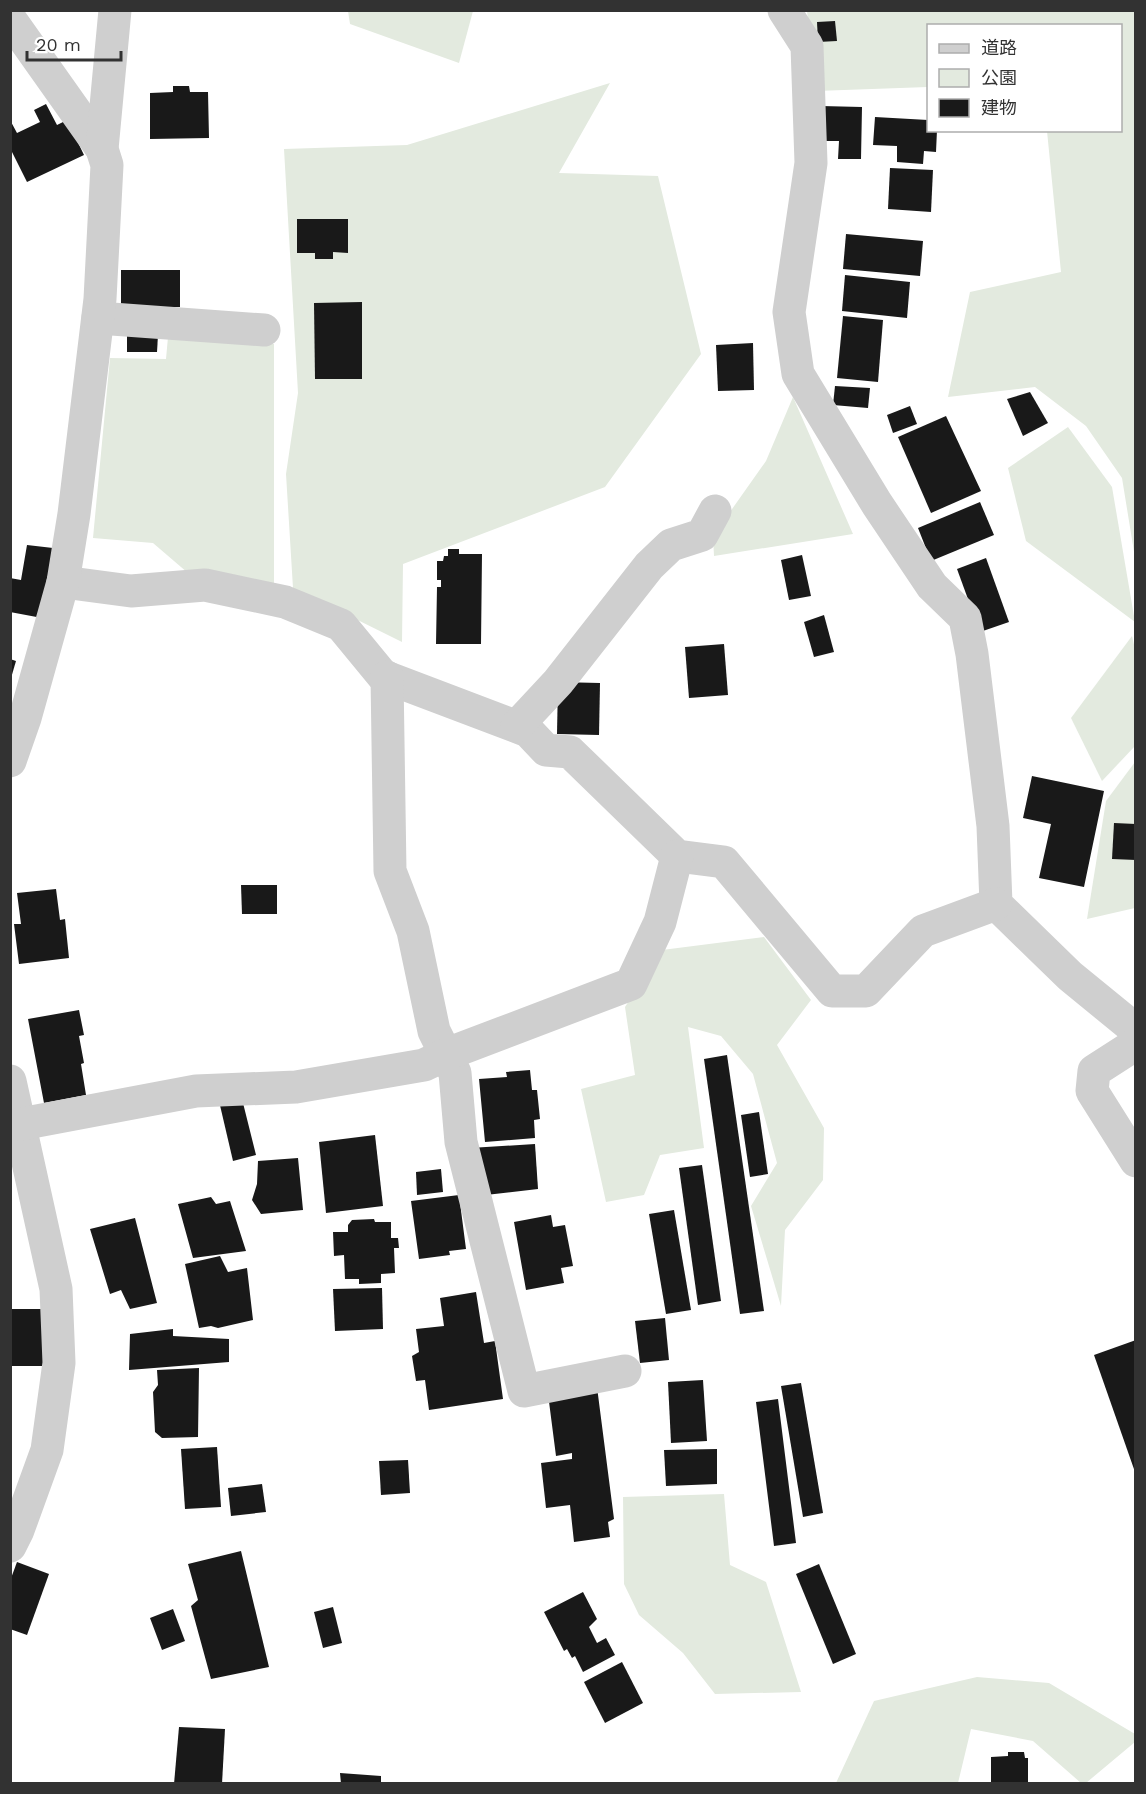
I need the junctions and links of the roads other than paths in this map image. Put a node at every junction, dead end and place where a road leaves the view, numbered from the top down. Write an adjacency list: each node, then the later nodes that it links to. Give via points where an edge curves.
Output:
1 (116, 10): 4 (street)
2 (784, 10): 13 (street, via 807,46 811,163 789,312 798,374 932,586 964,618 993,826)
3 (10, 19): 4 (street)
4 (102, 148): 5 (street, via 106,165)
5 (98, 318): 6 (street); 8 (street)
6 (264, 330)
7 (715, 511): 10 (street, via 702,535 671,544 649,566 558,682)
8 (63, 582): 9 (street, via 131,591 205,585 285,602 341,625); 11 (street)
9 (387, 677): 10 (street); 16 (street, via 390,871 413,931 434,1031)
10 (517, 726): 12 (street, via 528,731 546,750 570,752)
11 (10, 761)
12 (677, 856): 13 (street, via 724,862 832,991 866,991 923,931); 16 (street, via 660,922 631,984)
13 (996, 904): 14 (street, via 1070,976)
14 (1136, 1029)
15 (1136, 1044): 19 (street, via 1094,1071 1092,1091)
16 (447, 1054): 18 (street, via 424,1065 296,1087 196,1091); 20 (street, via 455,1073 461,1142 524,1391)
17 (10, 1081): 18 (street)
18 (21, 1124): 21 (street, via 56,1289 59,1363 47,1450)
19 (1136, 1161)
20 (625, 1371)
21 (10, 1545)

